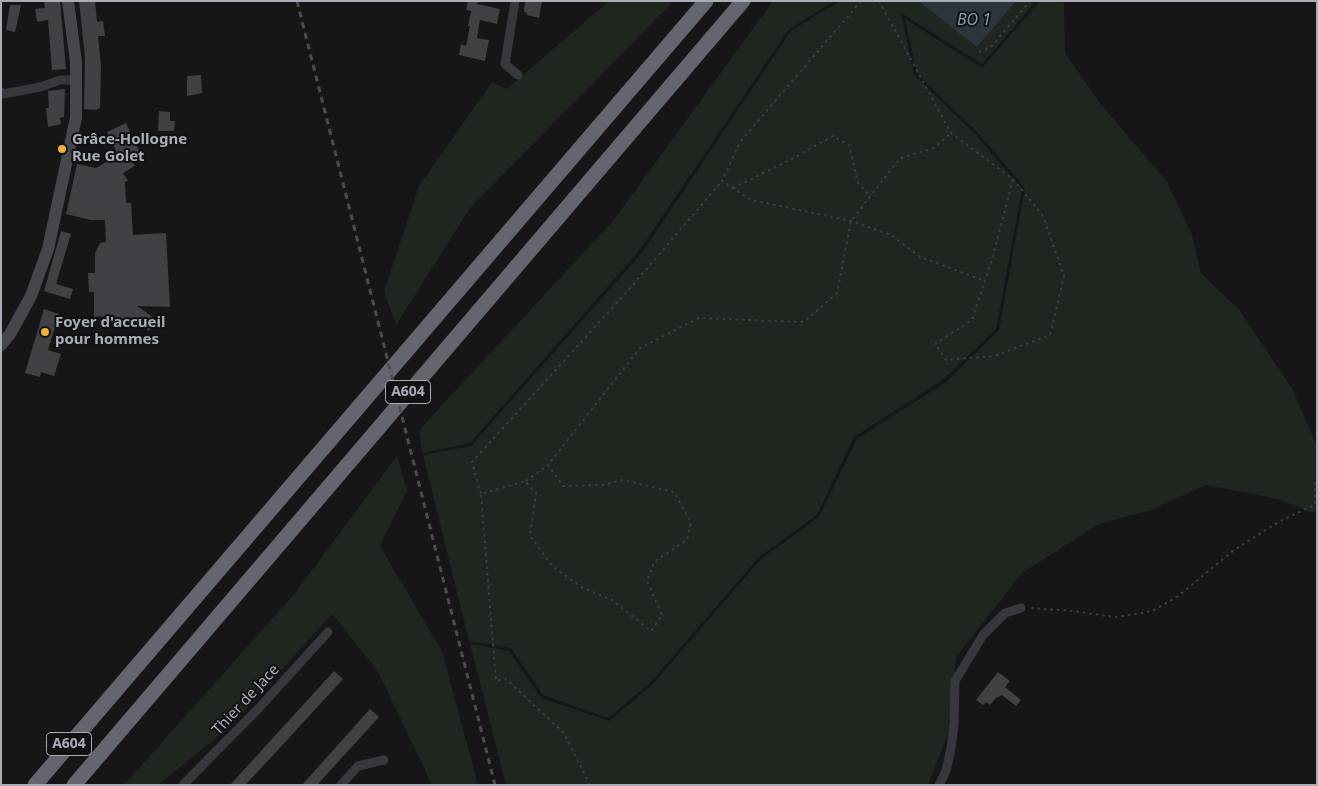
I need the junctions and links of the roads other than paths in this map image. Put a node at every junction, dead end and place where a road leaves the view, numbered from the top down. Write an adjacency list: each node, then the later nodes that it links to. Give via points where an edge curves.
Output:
1 (68, 1): 6 (street, via 76,62)
2 (515, 1): 5 (street, via 505,64)
3 (706, 1): 12 (highway, A604)
4 (742, 1): 13 (highway, A604)
5 (518, 75)
6 (75, 80): 7 (street); 8 (street, via 76,118 48,249 31,296)
7 (1, 92)
8 (1, 345)
9 (1021, 608): 16 (street, via 1005,613 983,634 955,681 951,748)
10 (328, 632): 14 (street, Thier de Jace)
11 (384, 760): 15 (street, via 358,766)
12 (35, 785)
13 (74, 785)
14 (183, 785)
15 (342, 785)
16 (939, 785)

